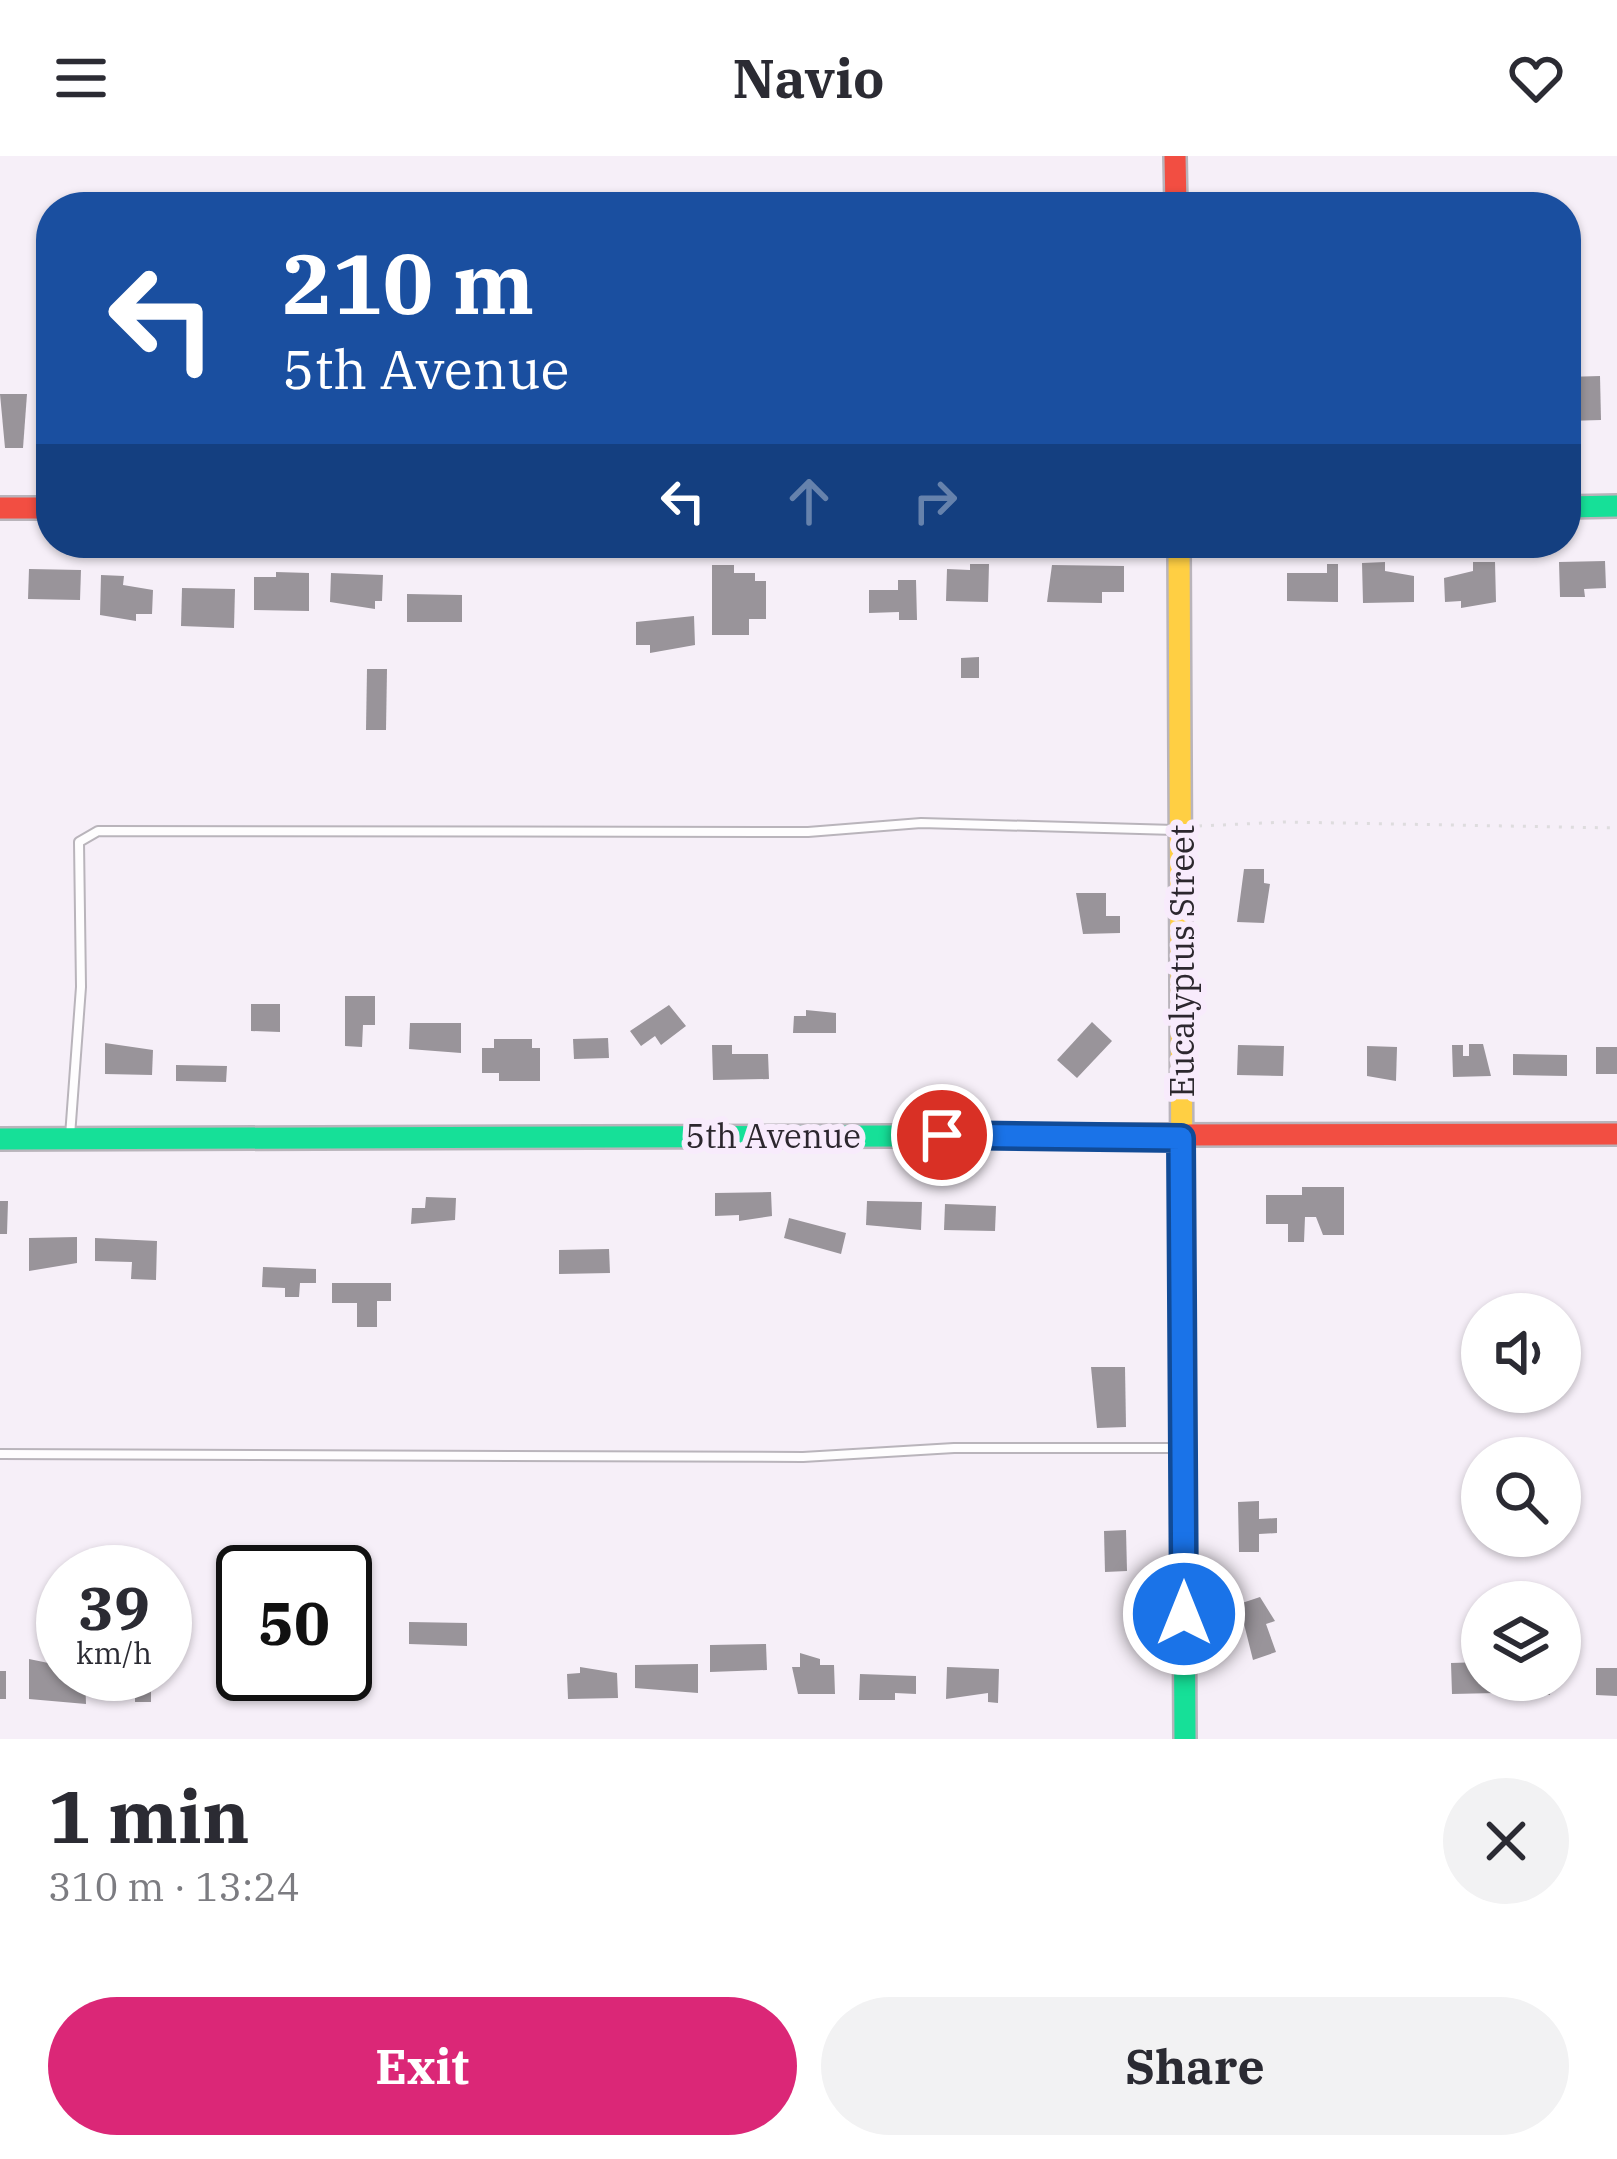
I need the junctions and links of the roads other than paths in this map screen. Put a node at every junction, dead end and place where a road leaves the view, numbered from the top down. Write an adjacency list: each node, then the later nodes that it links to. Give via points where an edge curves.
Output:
1 (1175, 156): 2 (street)
2 (1176, 192)
3 (1617, 506): 4 (street)
4 (1581, 507)
5 (0, 508): 6 (street)
6 (36, 508)
7 (1179, 558): 8 (street, Eucalyptus Street)
8 (1180, 830): 11 (lane, via 921,823 808,832 98,831 80,842); 12 (street, Eucalyptus Street)
9 (1617, 1134): 12 (street, 5th Avenue)
10 (0, 1138): 11 (street, 5th Avenue)
11 (70, 1138): 12 (street, 5th Avenue)
12 (1181, 1138): 13 (street, Eucalyptus Street)
13 (1183, 1448): 14 (lane, via 803,1457); 15 (street, Eucalyptus Street)
14 (0, 1454)
15 (1185, 1739)

